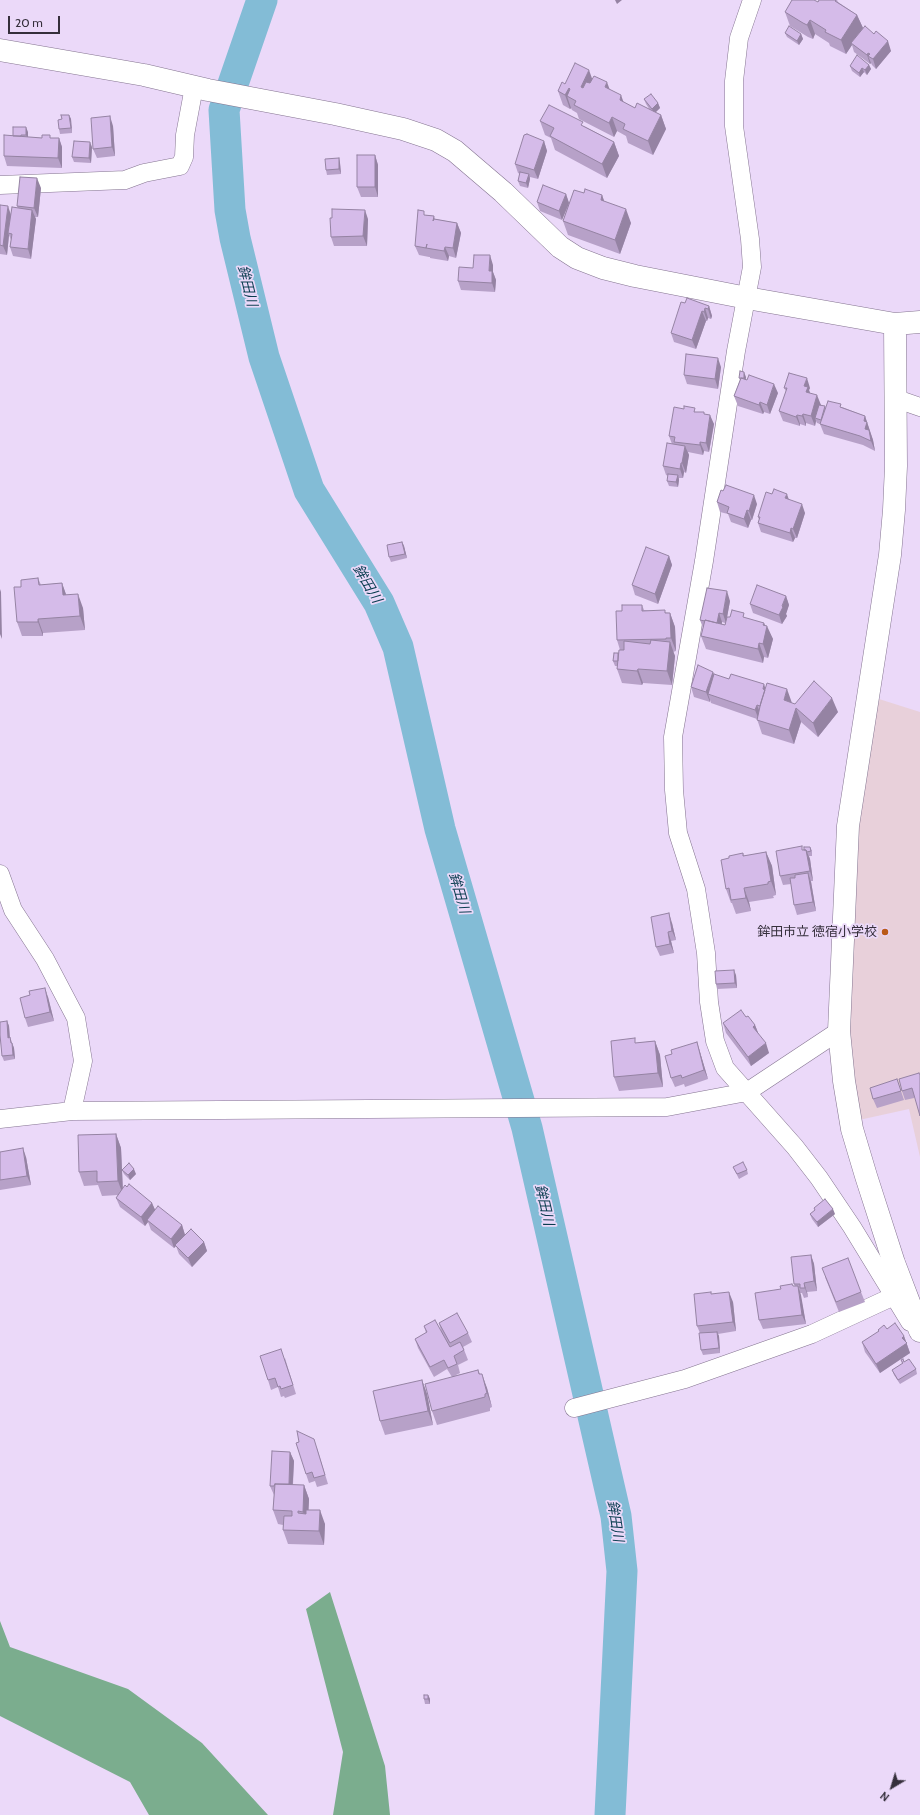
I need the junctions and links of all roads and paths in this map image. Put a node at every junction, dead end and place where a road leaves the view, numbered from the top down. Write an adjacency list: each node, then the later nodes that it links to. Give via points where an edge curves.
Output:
1 (752, 0): 5 (street, via 739,38 734,81 734,126 752,267)
2 (0, 50): 3 (street, via 144,75)
3 (201, 88): 4 (street, via 185,135 184,157 180,166 144,173 125,180); 5 (street, via 403,129 436,140 471,163 545,235 577,258 635,276)
4 (0, 185)
5 (746, 298): 7 (street); 12 (street, via 673,737 678,833 696,889 715,1040 725,1068)
6 (920, 322): 7 (street)
7 (895, 324): 8 (street)
8 (894, 398): 9 (street); 11 (street, via 896,466 890,555 848,826)
9 (920, 407)
10 (0, 874): 13 (street, via 13,910 45,959 76,1018 83,1061)
11 (839, 1031): 12 (street); 16 (street, via 852,1129 885,1234)
12 (747, 1092): 13 (street, via 667,1107); 15 (street, via 796,1147 819,1178)
13 (72, 1111): 14 (street)
14 (0, 1119)
15 (894, 1296): 17 (street); 18 (street, via 812,1334 685,1379)
16 (920, 1331)
17 (920, 1337)
18 (574, 1408)

